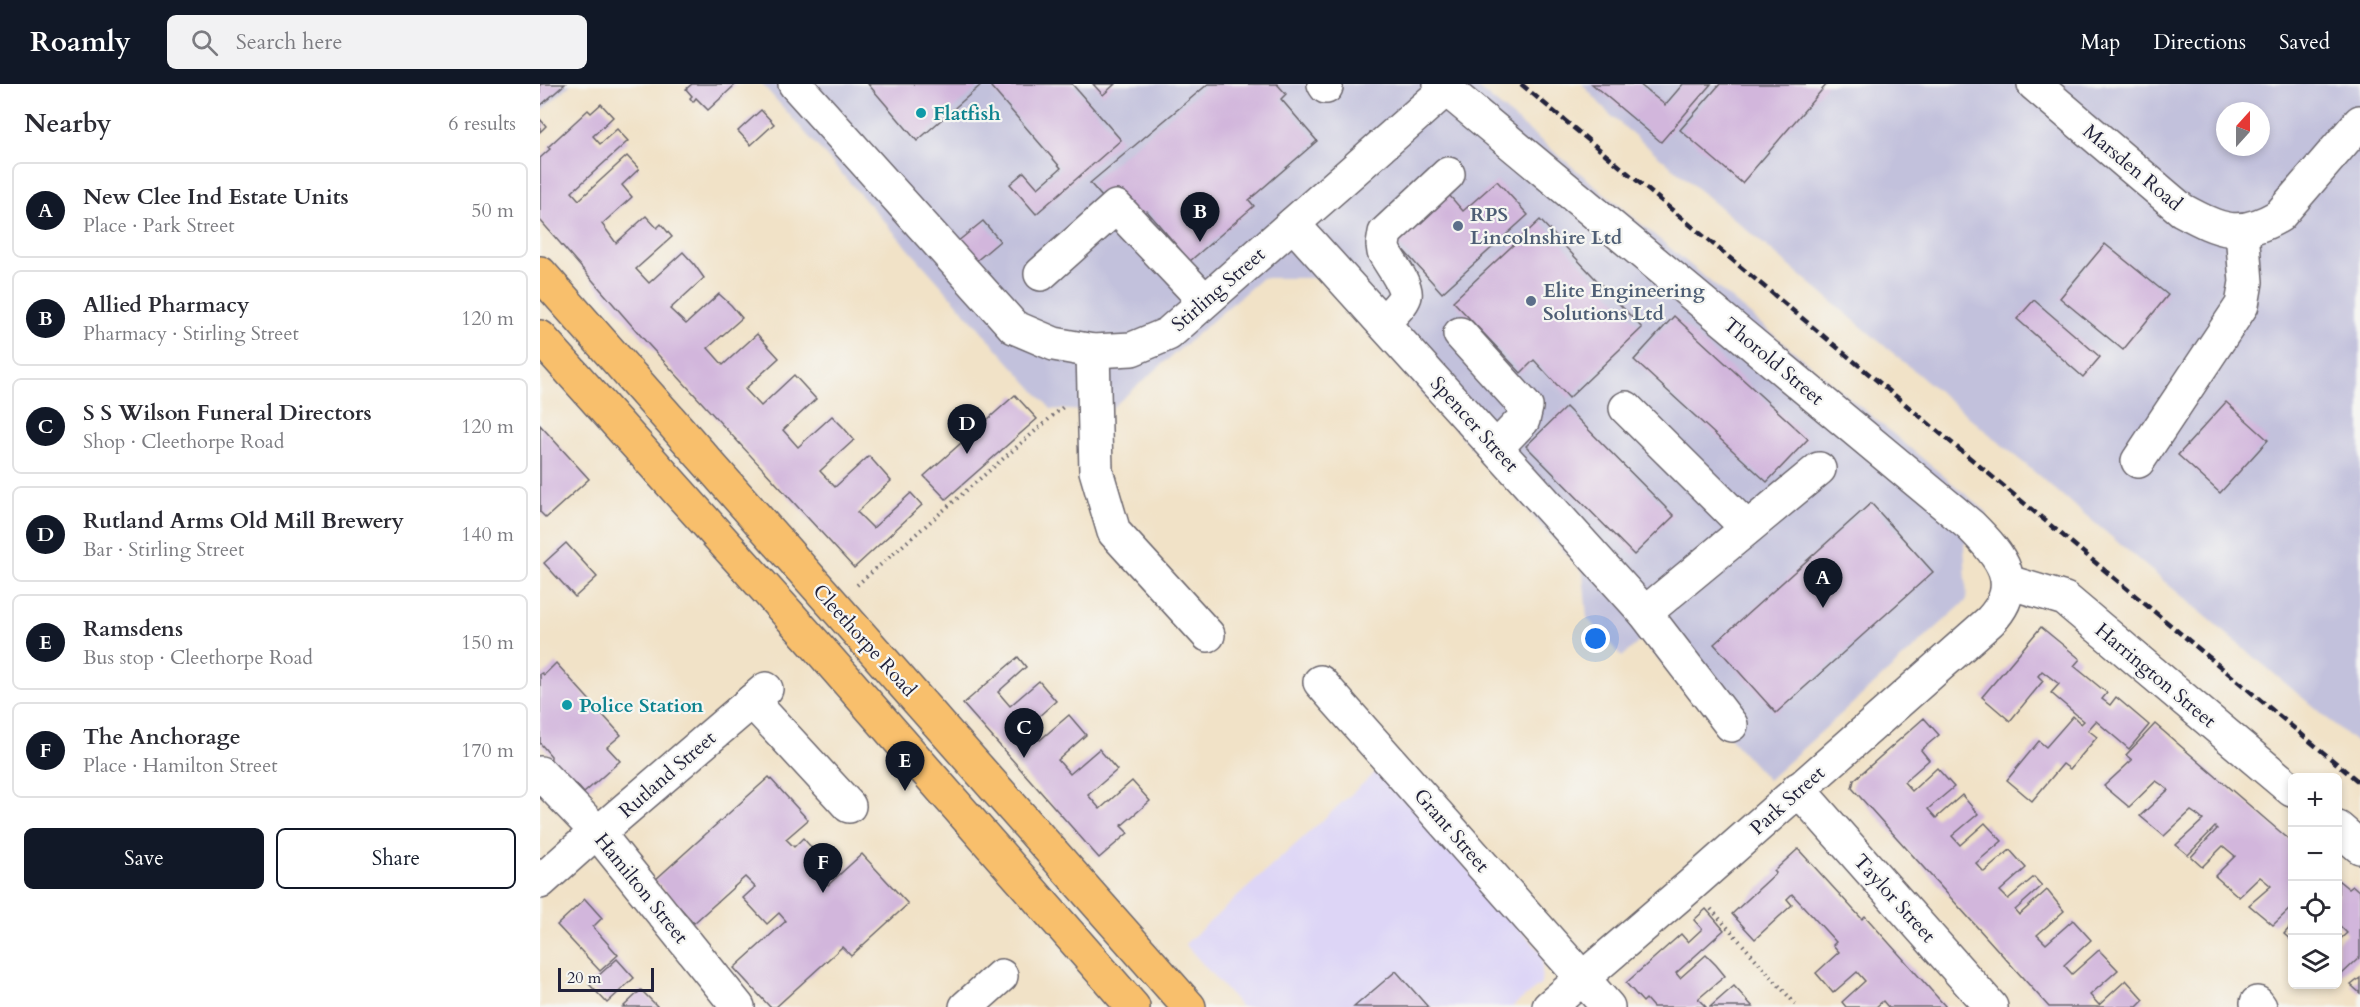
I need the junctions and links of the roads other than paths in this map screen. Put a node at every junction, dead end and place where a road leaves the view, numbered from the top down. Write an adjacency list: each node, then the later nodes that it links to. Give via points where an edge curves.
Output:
1 (795, 84): 14 (street, Stirling Street, via 1014,327)
2 (2034, 84): 7 (street, Marsden Road, via 2182,210 2207,223)
3 (1443, 86): 6 (street, Stirling Street); 20 (street, Thorold Street, via 1971,526 2002,561)
4 (2360, 122): 7 (street, via 2279,216)
5 (1448, 174): 11 (street, via 1384,233 1384,252 1406,294)
6 (1293, 224): 10 (street, Stirling Street); 11 (street, Spencer Street)
7 (2242, 231): 17 (street, via 2246,282 2242,305)
8 (540, 273): 38 (main road, Cleethorpe Road)
9 (1041, 274): 10 (street, via 1116,207)
10 (1205, 301): 14 (street, Stirling Street, via 1168,334)
11 (1383, 323): 16 (street, Spencer Street)
12 (1460, 334): 16 (street, via 1526,407 1523,420)
13 (540, 338): 37 (main road, Cleethorpe Road)
14 (1093, 366): 22 (street, via 1096,471 1114,532)
15 (1626, 408): 19 (street)
16 (1496, 448): 21 (street, Spencer Street)
17 (2138, 461)
18 (1819, 469): 19 (street)
19 (1747, 528): 21 (street)
20 (2008, 582): 26 (street, Harrington Street, via 2065,599); 27 (street, Park Street, via 2001,609 1990,621)
21 (1650, 619): 24 (street, Spencer Street)
22 (1208, 635)
23 (1320, 682): 34 (street, Grant Street)
24 (1731, 725)
25 (540, 773): 29 (street, Hamilton Street)
26 (2288, 787)
27 (1798, 789): 34 (street, Park Street); 41 (street, Taylor Street)
28 (849, 806): 29 (street, Rutland Street, via 759,695)
29 (597, 832): 32 (street, Rutland Street); 35 (street, Hamilton Street)
30 (2342, 832): 31 (street)
31 (2360, 847)
32 (540, 882)
33 (1001, 976): 36 (street)
34 (1583, 979): 39 (street, Park Street); 40 (street, Grant Street)
35 (738, 1007)
36 (966, 1007)
37 (1133, 1007)
38 (1189, 1007)
39 (1549, 1007)
40 (1608, 1007)
41 (1991, 1007)

